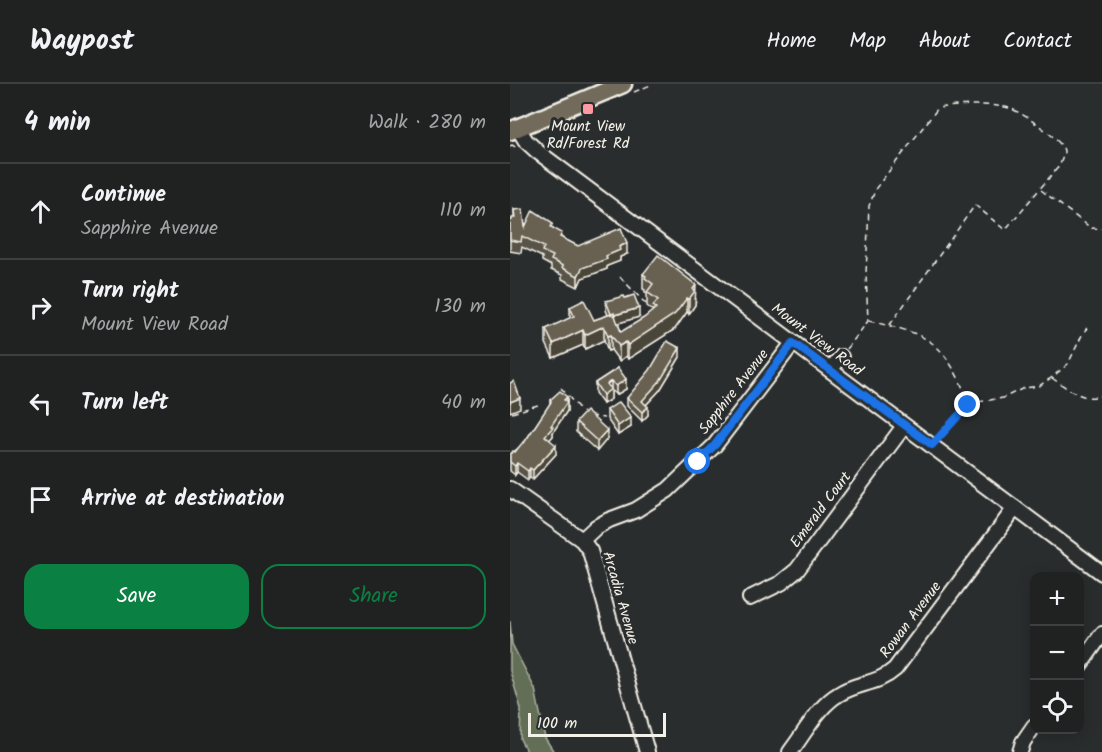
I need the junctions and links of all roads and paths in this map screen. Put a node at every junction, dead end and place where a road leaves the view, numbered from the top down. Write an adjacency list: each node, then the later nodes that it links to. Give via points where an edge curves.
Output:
1 (623, 84): 2 (main road)
2 (513, 137): 10 (street, Mount View Road, via 526,141)
3 (1041, 189): 4 (path, via 1091,228); 7 (path, via 1060,165 1064,152 1061,144 1040,127 1010,109 938,108 876,188 869,206); 8 (path, via 1005,230 975,205)
4 (1102, 229)
5 (620, 277): 6 (path)
6 (646, 304)
7 (868, 321): 8 (path); 11 (path)
8 (889, 326): 17 (path, via 933,344 964,387)
9 (1087, 328): 13 (path, via 1068,364)
10 (793, 343): 12 (street, Mount View Road); 24 (street, Sapphire Avenue, via 704,456 668,489 636,510 596,527)
11 (841, 357): 12 (street)
12 (830, 370): 20 (street, Mount View Road)
13 (1051, 378): 15 (path, via 1080,396); 17 (path, via 1003,398)
14 (561, 388): 19 (path, via 584,415)
15 (1102, 395)
16 (538, 405): 18 (path)
17 (968, 405): 21 (path)
18 (512, 413)
19 (604, 418)
20 (904, 426): 21 (street, Mount View Road); 26 (street, Emerald Court, via 796,570 781,583)
21 (935, 440): 23 (street, Mount View Road)
22 (510, 489): 24 (street, Arcadia Avenue)
23 (1015, 508): 25 (street, Mount View Road); 31 (street, Rowan Avenue, via 896,669 885,678 832,698)
24 (582, 540): 30 (street, Arcadia Avenue, via 590,551)
25 (1102, 573)
26 (750, 598)
27 (1102, 634): 28 (street)
28 (1084, 659)
29 (1030, 733): 32 (street)
30 (647, 752)
31 (790, 752)
32 (1020, 752)

